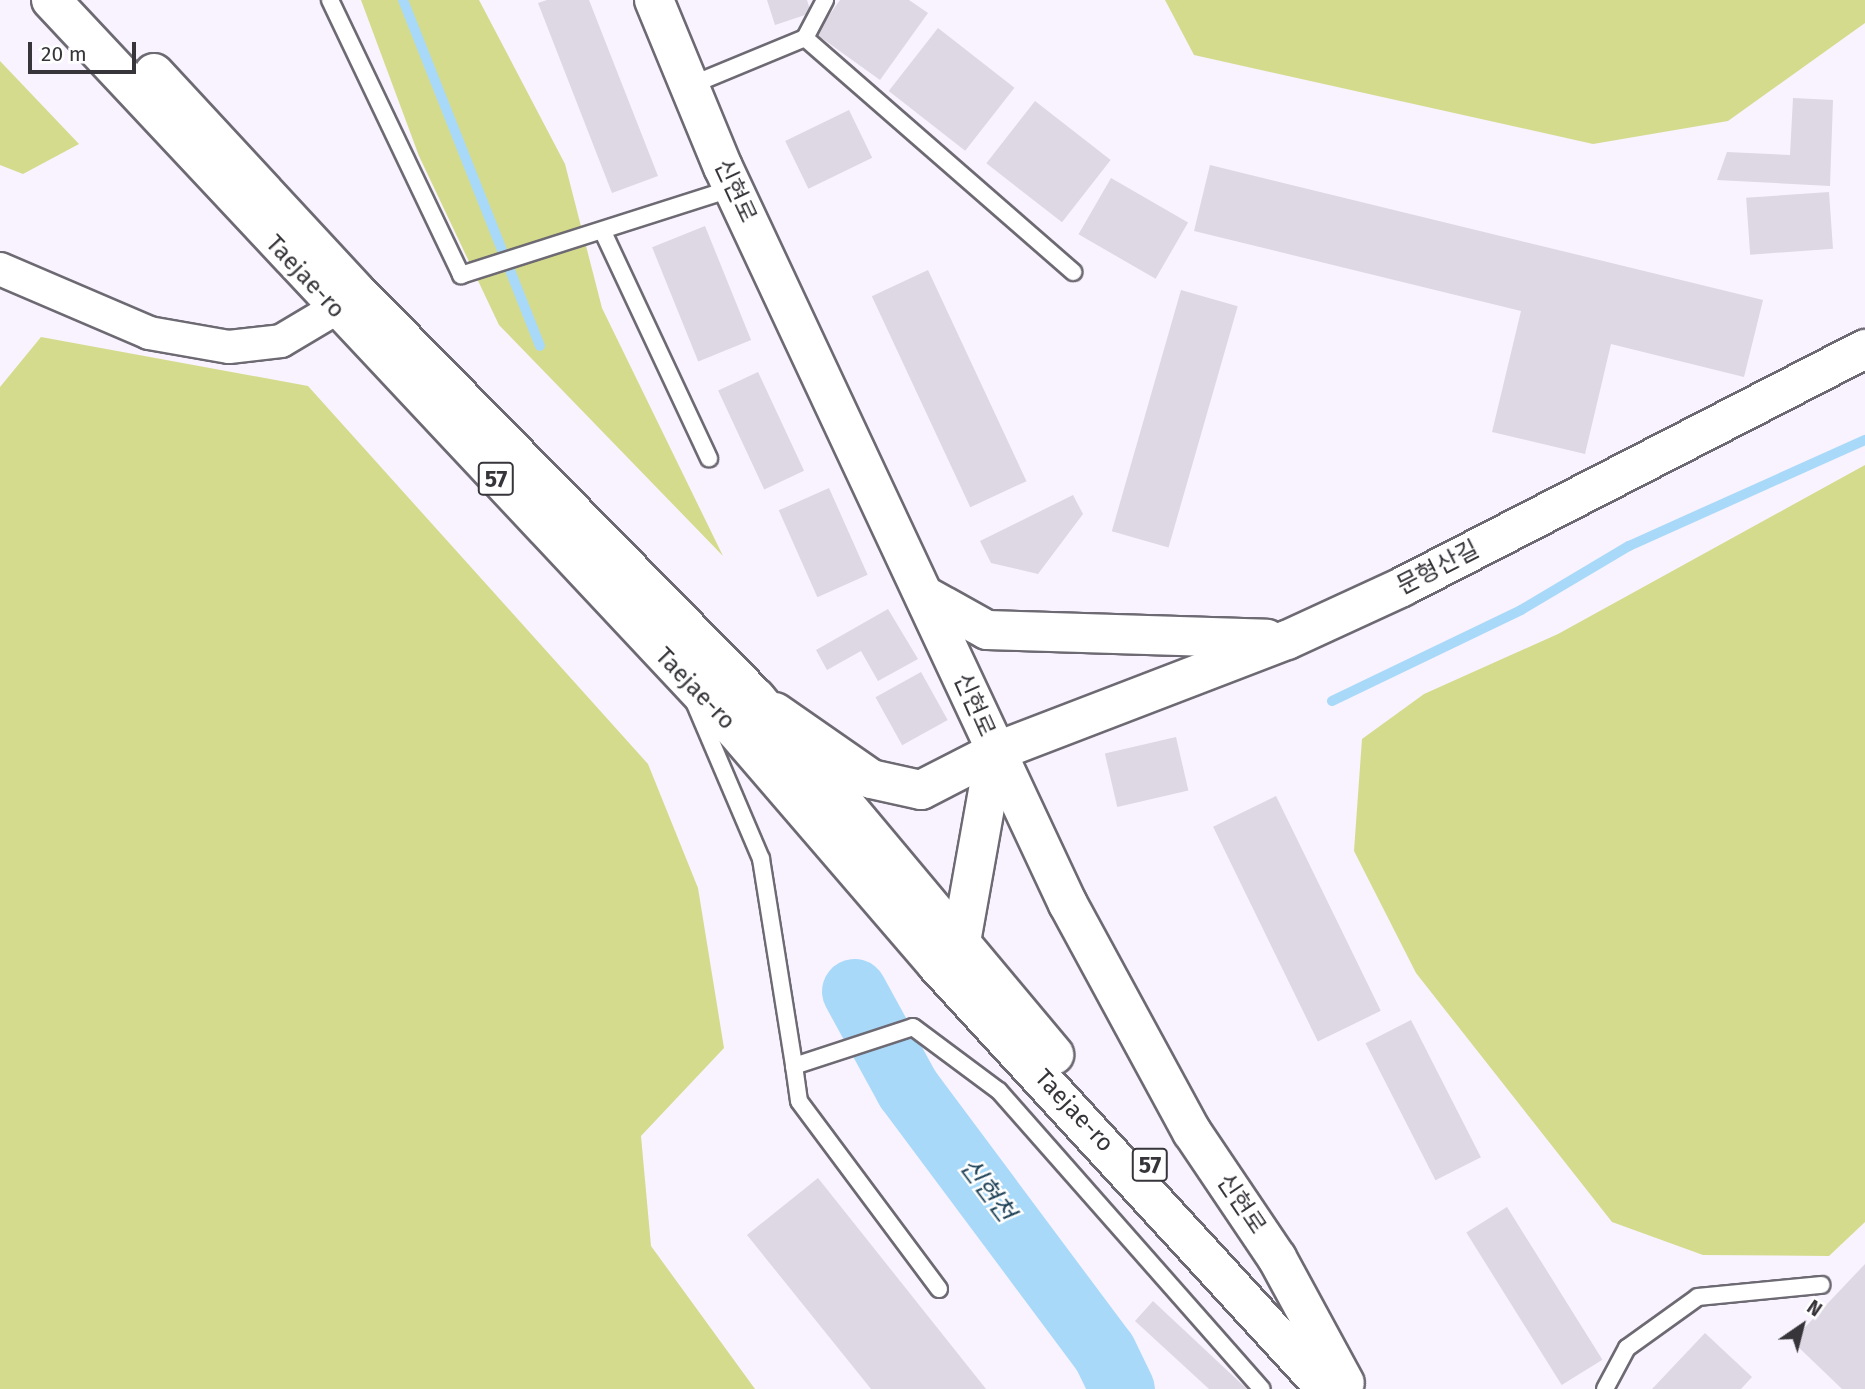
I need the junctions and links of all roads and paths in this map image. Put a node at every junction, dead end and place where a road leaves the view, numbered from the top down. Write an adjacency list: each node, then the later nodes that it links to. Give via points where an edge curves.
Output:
1 (51, 0): 12 (main road, Taejae-ro / 57)
2 (87, 0): 18 (main road, Taejae-ro / 57, via 356,291)
3 (330, 0): 9 (lane, via 461,275)
4 (654, 0): 7 (main road, 신현로)
5 (825, 0): 6 (lane)
6 (805, 38): 7 (lane); 11 (lane)
7 (689, 86): 8 (main road, 신현로)
8 (733, 188): 9 (lane); 15 (main road, 신현로)
9 (603, 232): 14 (lane)
10 (0, 269): 12 (street, via 149,333 229,347 281,341)
11 (1073, 272)
12 (335, 309): 17 (main road, Taejae-ro / 57)
13 (1865, 349): 16 (main road, 문형산길)
14 (709, 458)
15 (924, 595): 16 (main road, via 987,630); 19 (main road, 신현로)
16 (1287, 640): 19 (main road, 문형산길)
17 (683, 676): 20 (main road, Taejae-ro / 57); 21 (lane, via 761,859)
18 (756, 698): 19 (main road, 문형산길, via 871,779 920,790); 20 (main road, Taejae-ro / 57)
19 (995, 752): 20 (main road); 24 (main road, 신현로, via 1192,1132 1277,1258)
20 (949, 953): 24 (main road, Taejae-ro / 57, via 1086,1093)
21 (793, 1061): 23 (lane, via 799,1101); 25 (lane, via 811,1060 913,1027 999,1091)
22 (1821, 1285): 26 (lane, via 1698,1297 1627,1348)
23 (939, 1289)
24 (1340, 1387)
25 (1262, 1389)
26 (1605, 1389)

